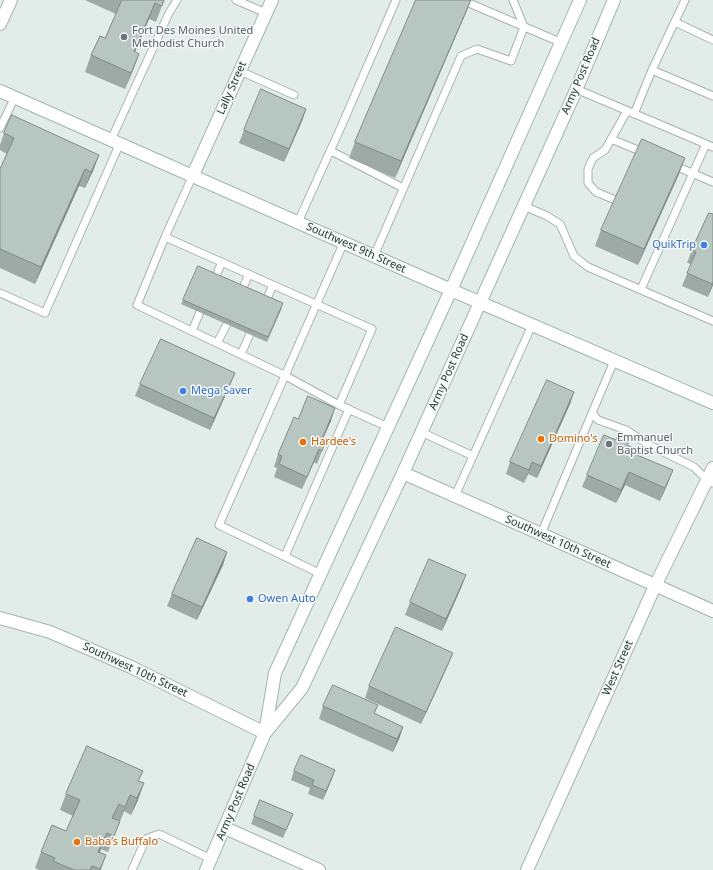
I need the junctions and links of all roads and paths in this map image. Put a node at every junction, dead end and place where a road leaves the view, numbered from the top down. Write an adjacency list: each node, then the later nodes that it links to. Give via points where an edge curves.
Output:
1 (11, 0): 13 (main road)
2 (177, 0): 27 (lane)
3 (236, 0): 11 (lane)
4 (272, 0): 11 (main road, Lally Street)
5 (396, 0): 29 (lane)
6 (462, 0): 14 (lane)
7 (513, 0): 14 (lane)
8 (580, 0): 16 (main road, Army Post Road)
9 (614, 0): 19 (main road, Army Post Road)
10 (685, 0): 12 (lane)
11 (266, 13): 18 (main road, Lally Street)
12 (675, 22): 15 (lane); 17 (lane)
13 (0, 24)
14 (524, 27): 16 (lane); 35 (lane, via 511,61 477,49 461,56)
15 (713, 40)
16 (562, 42): 48 (main road, Army Post Road)
17 (652, 70): 22 (lane); 24 (lane)
18 (240, 71): 21 (lane); 33 (main road, Lally Street)
19 (576, 89): 24 (lane); 37 (main road, Army Post Road)
20 (0, 91): 23 (main road, Southwest 9th Street)
21 (294, 95)
22 (713, 96)
23 (15, 97): 25 (lane); 27 (main road, Southwest 9th Street)
24 (630, 113): 26 (lane); 28 (lane)
25 (0, 128)
26 (611, 139): 30 (lane); 36 (lane, via 605,150 593,158 588,169 588,183 596,192)
27 (116, 142): 33 (main road, Southwest 9th Street); 49 (lane, via 45,313)
28 (710, 146): 32 (lane)
29 (331, 151): 35 (lane); 38 (lane)
30 (652, 156)
31 (666, 162): 32 (lane)
32 (693, 173): 34 (lane); 46 (lane)
33 (193, 176): 38 (main road, Southwest 9th Street); 39 (lane)
34 (713, 182)
35 (403, 188): 41 (lane)
36 (613, 199)
37 (524, 206): 46 (lane, via 560,224 574,256 588,267); 51 (main road, Army Post Road)
38 (298, 222): 40 (main road, Southwest 9th Street)
39 (165, 236): 42 (lane); 57 (lane, via 137,305)
40 (344, 242): 41 (main road, Southwest 9th Street); 52 (lane)
41 (374, 256): 48 (main road, Southwest 9th Street)
42 (222, 262): 43 (lane); 44 (lane)
43 (249, 274): 45 (lane); 47 (lane)
44 (215, 278)
45 (273, 285): 50 (lane); 52 (lane)
46 (641, 289): 54 (lane)
47 (242, 290)
48 (451, 290): 51 (main road, Southwest 9th Street); 67 (main road, Army Post Road)
49 (0, 293)
50 (266, 301)
51 (480, 302): 56 (main road, Southwest 9th Street); 68 (main road, Army Post Road)
52 (316, 304): 62 (lane); 64 (lane, via 372,329)
53 (200, 312): 57 (lane)
54 (713, 321)
55 (227, 324): 59 (lane)
56 (532, 325): 61 (main road, Southwest 9th Street); 69 (lane)
57 (192, 331): 59 (lane)
58 (250, 334): 60 (lane)
59 (217, 343): 60 (lane)
60 (241, 354): 62 (lane)
61 (614, 361): 63 (main road, Southwest 9th Street); 66 (lane)
62 (284, 375): 64 (lane); 75 (lane, via 219,525)
63 (713, 403)
64 (339, 405): 65 (lane)
65 (349, 410): 67 (lane); 75 (lane)
66 (592, 413): 72 (lane, via 598,420 626,430 694,468); 74 (lane)
67 (388, 427): 76 (main road, Army Post Road)
68 (421, 432): 69 (lane); 71 (main road, Army Post Road)
69 (473, 456): 73 (lane)
70 (713, 468): 72 (main road, West Street)
71 (403, 474): 73 (main road, Southwest 10th Street); 80 (main road, Army Post Road, via 302,688)
72 (710, 482): 77 (main road, West Street)
73 (456, 496): 74 (main road, Southwest 10th Street)
74 (541, 534): 77 (main road, Southwest 10th Street)
75 (284, 556): 76 (lane)
76 (320, 574): 80 (main road, Army Post Road, via 275,673)
77 (655, 586): 78 (main road, Southwest 10th Street); 85 (main road, West Street)
78 (713, 612)
79 (0, 618): 80 (main road, Southwest 10th Street, via 50,632 131,667)
80 (265, 733): 81 (main road, Army Post Road)
81 (225, 828): 82 (main road, Army Post Road); 84 (main road)
82 (209, 865): 83 (lane, via 160,834 146,839)
83 (132, 870)
84 (319, 870)
85 (527, 870)

